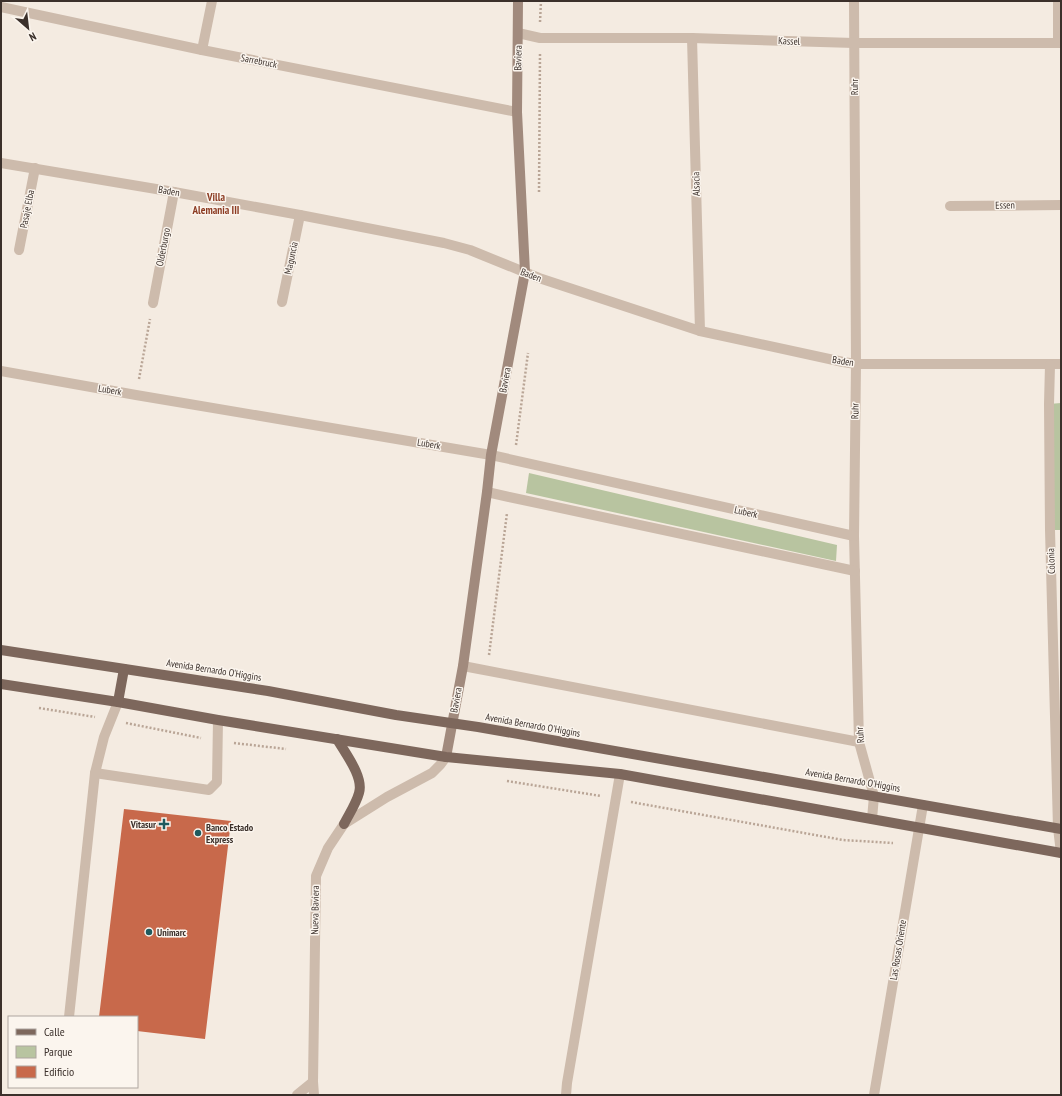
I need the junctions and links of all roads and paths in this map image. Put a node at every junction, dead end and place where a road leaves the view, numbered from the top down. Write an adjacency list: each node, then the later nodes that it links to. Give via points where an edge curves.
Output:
1 (212, 1): 10 (street)
2 (518, 1): 6 (street, Baviera)
3 (854, 1): 8 (street, Ruhr)
4 (1058, 1): 9 (street)
5 (1, 8): 10 (street, Sarrebruck)
6 (518, 33): 7 (street, Kassel, via 540,38); 11 (street, Baviera)
7 (692, 38): 8 (street, Kassel); 22 (street, Alsacia)
8 (854, 43): 9 (street, Kassel); 23 (street, Ruhr)
9 (1060, 43)
10 (202, 50): 11 (street, Sarrebruck)
11 (517, 112): 19 (street, Baviera)
12 (1, 163): 13 (street, Baden)
13 (35, 168): 14 (street, Baden); 18 (street, Pasaje Elba)
14 (174, 192): 17 (street, Baden); 21 (street, Olderburgo)
15 (1061, 204): 16 (street, Essen)
16 (950, 206)
17 (300, 215): 19 (street, Baden, via 444,243 470,250); 20 (street, Maguncia)
18 (19, 250)
19 (525, 272): 22 (street, Baden); 28 (street, Baviera)
20 (282, 302)
21 (153, 303): 27 (path)
22 (700, 331): 23 (street, Baden)
23 (856, 364): 25 (street, Baden); 30 (street, Ruhr)
24 (1061, 364): 25 (street, Baden)
25 (1050, 365): 49 (street, Colonia, via 1050,530)
26 (1, 371): 27 (street, Luberk)
27 (136, 395): 28 (street, Luberk)
28 (491, 455): 29 (street, Baviera); 30 (street, Luberk)
29 (488, 492): 31 (street); 33 (street, Baviera)
30 (854, 536): 31 (street, Ruhr)
31 (856, 571): 40 (street, Ruhr)
32 (1, 650): 34 (main road, Avenida Bernardo O'Higgins)
33 (463, 666): 38 (street, Baviera); 40 (street)
34 (124, 669): 36 (main road); 38 (main road, Avenida Bernardo O'Higgins, via 268,691)
35 (1, 684): 36 (main road)
36 (118, 702): 37 (main road); 42 (street, via 104,736)
37 (218, 720): 39 (main road); 42 (street, via 217,782 209,790)
38 (452, 724): 41 (street, Baviera); 44 (main road, Avenida Bernardo O'Higgins)
39 (337, 739): 41 (main road); 47 (main road, via 358,773 360,791)
40 (859, 742): 44 (street, Ruhr)
41 (446, 757): 43 (main road); 47 (street, Nueva Baviera, via 432,772)
42 (95, 773): 51 (street)
43 (620, 774): 46 (main road); 55 (street)
44 (874, 796): 45 (main road, Avenida Bernardo O'Higgins); 46 (street, Ruhr)
45 (923, 805): 48 (street, Las Rosas Oriente); 49 (main road, Avenida Bernardo O'Higgins)
46 (872, 819): 48 (main road)
47 (344, 824): 52 (street, Nueva Baviera, via 328,848 316,876)
48 (919, 828): 50 (main road); 56 (street, Las Rosas Oriente)
49 (1060, 829): 50 (street, Colonia)
50 (1061, 853)
51 (69, 1016)
52 (313, 1082): 53 (street); 54 (street, Nueva Baviera)
53 (297, 1095)
54 (314, 1095)
55 (566, 1095)
56 (874, 1095)

